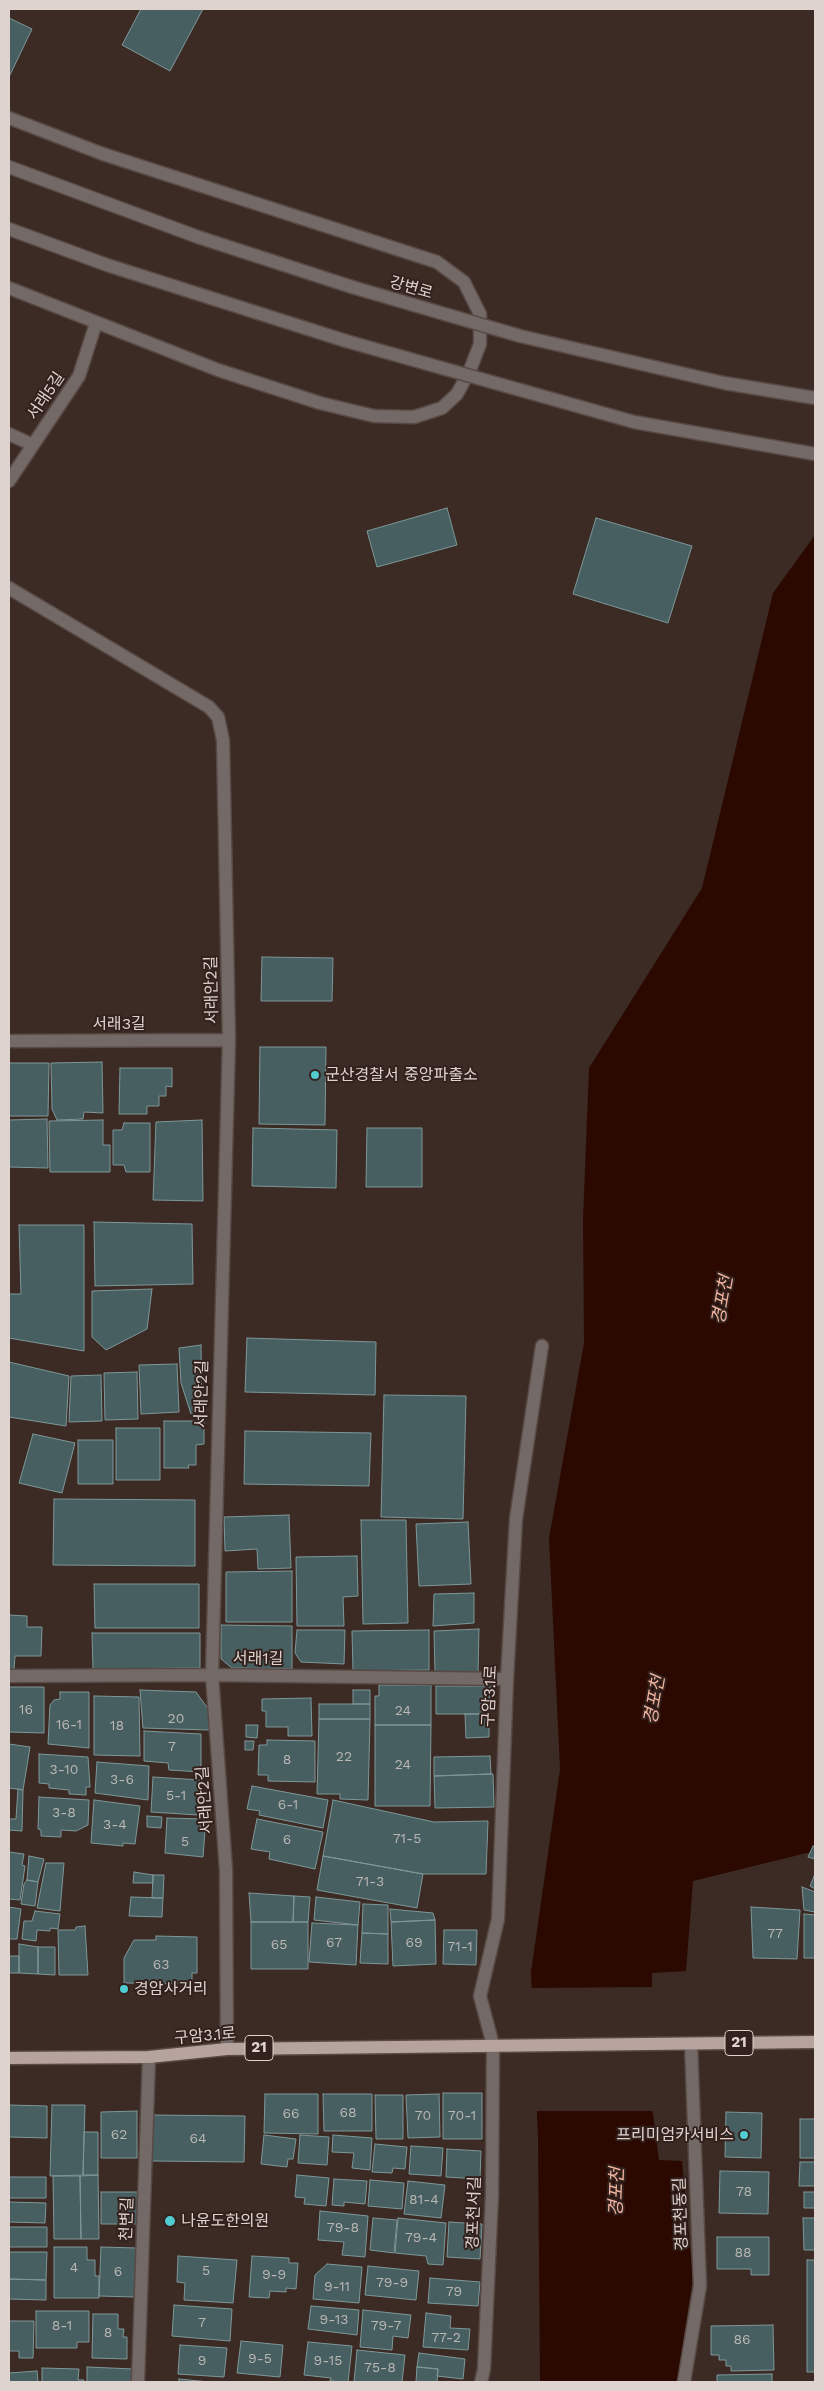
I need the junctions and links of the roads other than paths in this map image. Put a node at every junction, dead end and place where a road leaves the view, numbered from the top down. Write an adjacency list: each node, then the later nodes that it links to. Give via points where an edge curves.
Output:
1 (9, 118): 5 (street, via 103,154 437,262 464,282 480,314 480,344 457,394 442,408 414,417 374,416 320,403 218,370)
2 (9, 167): 6 (street, 강변로, bridge, via 198,237 352,287 520,336 724,383)
3 (9, 229): 9 (street, bridge, via 108,265 346,341 634,422)
4 (9, 288): 5 (street)
5 (96, 322): 8 (street, 서래5길, via 79,376)
6 (815, 398)
7 (9, 434): 8 (street)
8 (33, 445): 10 (street, 서래5길)
9 (815, 454)
10 (9, 481)
11 (9, 588): 12 (street, 서래안2길, via 209,707 218,717 223,740)
12 (229, 1040): 13 (street, 서래3길); 15 (street, 서래안2길)
13 (9, 1041)
14 (542, 1346): 17 (street, 구암3.1로, via 516,1520)
15 (212, 1675): 16 (street, 서래1길); 17 (street, 서래1길); 21 (street, 서래안2길, via 226,1870)
16 (9, 1676)
17 (507, 1679): 20 (street, 구암3.1로, via 498,1919 480,1996)
18 (815, 2042): 19 (main road, 21)
19 (691, 2044): 20 (main road, 구암3.1로 / 21); 26 (street, 경포천동길, via 700,2286)
20 (493, 2045): 21 (main road, 구암3.1로 / 21); 25 (street, 경포천서길, via 492,2195)
21 (227, 2049): 22 (main road, 구암3.1로 / 21)
22 (149, 2057): 23 (main road, 구암3.1로 / 21); 24 (street, 천변길)
23 (9, 2058)
24 (138, 2382)
25 (481, 2382)
26 (684, 2382)

